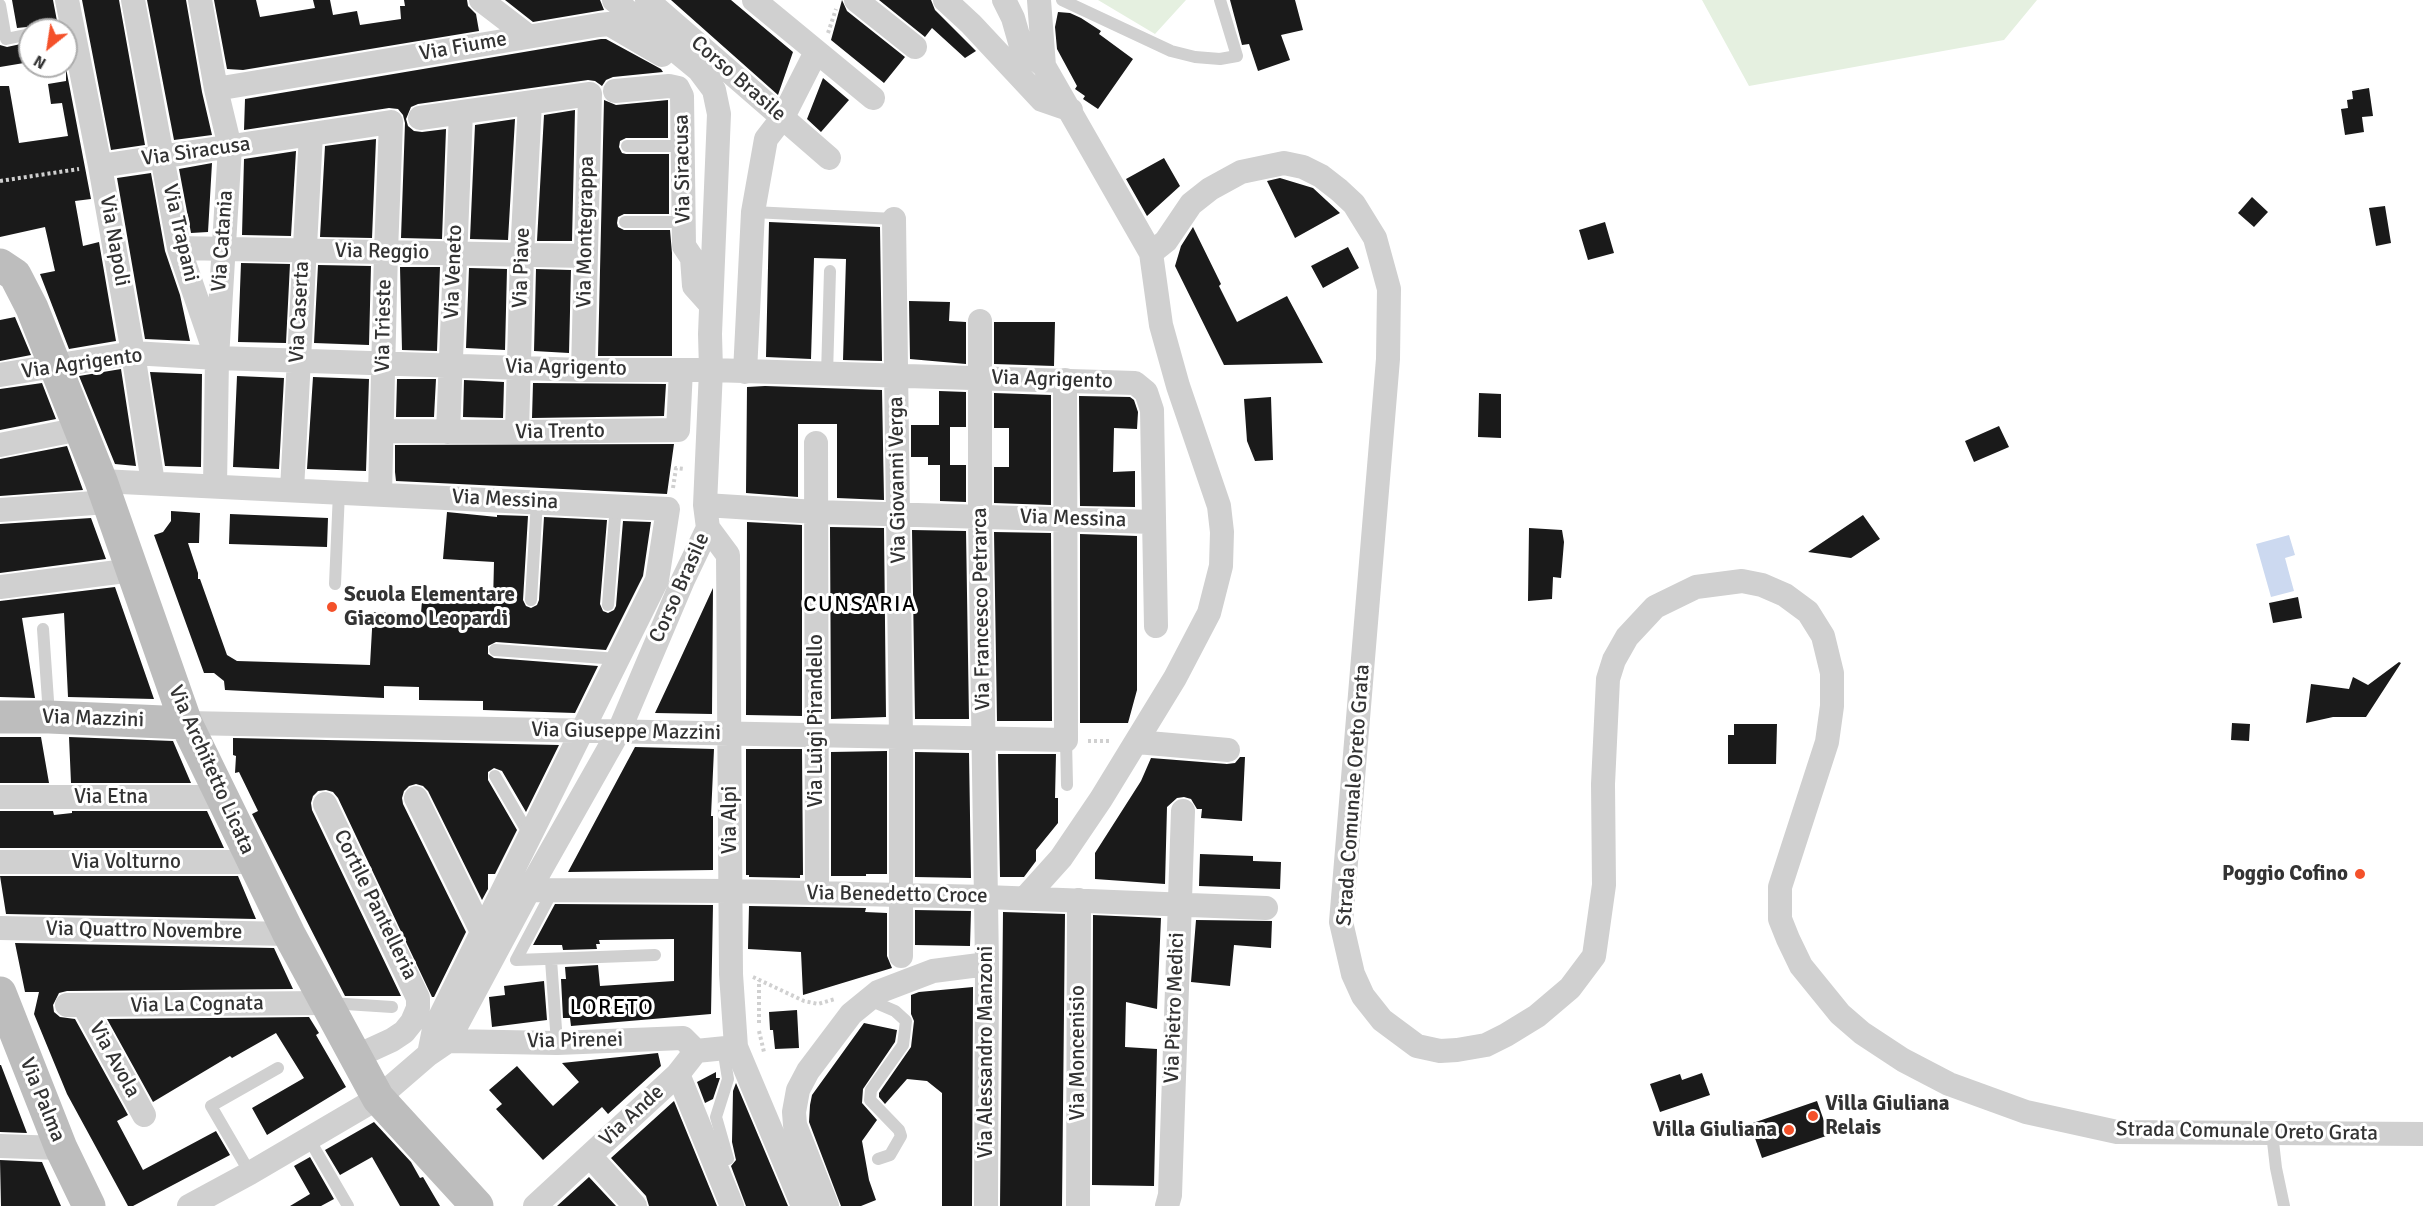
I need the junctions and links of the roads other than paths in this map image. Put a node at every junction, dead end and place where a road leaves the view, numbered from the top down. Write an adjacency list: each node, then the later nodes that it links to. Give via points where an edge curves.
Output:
1 (67, 0): 15 (street, Via Napoli)
2 (133, 0): 36 (street, Via Trapani)
3 (200, 0): 23 (street, Via Catania)
4 (481, 0): 17 (street)
5 (614, 0): 21 (street, Corso Brasile)
6 (647, 0): 29 (street, Corso Brasile)
7 (754, 0): 19 (street)
8 (856, 0): 18 (street)
9 (945, 0): 27 (street, via 1042,100)
10 (1004, 0): 20 (street, via 1021,46)
11 (1039, 0): 20 (street)
12 (1062, 0): 13 (lane, via 1171,51 1220,59 1237,56)
13 (1220, 0)
14 (0, 5): 16 (lane, via 6,39)
15 (64, 18)
16 (18, 36)
17 (528, 36): 21 (street, Via Fiume, via 609,24 677,65); 23 (street, Via Fiume)
18 (915, 47)
19 (816, 52): 25 (street); 29 (street)
20 (1044, 66): 27 (street)
21 (699, 70): 53 (street, Corso Brasile, via 714,90 719,114)
22 (76, 78): 38 (street, Via Napoli)
23 (216, 89): 35 (street, Via Catania)
24 (615, 92): 34 (street, Via Siracusa, via 678,88 682,96)
25 (873, 98)
26 (530, 103): 28 (street); 49 (street, Via Piave); 50 (street, Via Montegrappa, via 590,94)
27 (1071, 110): 47 (street)
28 (461, 112): 30 (street); 48 (street, Via Veneto)
29 (783, 117): 37 (street, Corso Brasile); 39 (street, via 766,139)
30 (420, 118)
31 (392, 122): 32 (street, Via Siracusa); 46 (street, Via Trieste)
32 (311, 135): 35 (street, Via Siracusa); 45 (street, Via Caserta)
33 (627, 146): 34 (lane)
34 (683, 146): 42 (street, Via Siracusa)
35 (230, 147): 36 (street, Via Siracusa); 44 (street, Via Catania)
36 (164, 156): 38 (street, Via Siracusa); 43 (street, Via Trapani)
37 (829, 158)
38 (100, 166): 55 (street, Via Napoli)
39 (753, 212): 40 (lane); 65 (street)
40 (894, 219): 68 (street, Via Giovanni Verga)
41 (625, 222): 42 (lane)
42 (684, 222): 53 (street, Via Siracusa, via 684,246 692,258 694,286)
43 (179, 248): 44 (street, Via Reggio); 56 (street, Via Trapani)
44 (222, 250): 45 (street, Via Reggio); 56 (street, Via Catania)
45 (303, 251): 46 (street, Via Reggio); 57 (street, Via Caserta)
46 (386, 252): 48 (street, Via Reggio); 58 (street, Via Trieste)
47 (1151, 253): 111 (street, via 1161,325 1218,506 1221,566 1209,613); 154 (street, Strada Comunale Oreto Grata, via 1166,241 1191,204 1210,189 1241,172 1284,163 1303,167 1339,190 1354,204 1375,238 1389,289 1388,359 1341,922 1353,974 1363,996 1382,1020 1417,1046 1440,1051 1486,1045 1537,1016 1570,988 1594,956 1604,885 1607,690 1614,660 1655,607 1696,587 1742,581 1785,595 1808,612 1823,636 1830,664 1832,706 1827,742 1780,887 1780,919 1801,966 1840,1014 1903,1060 1949,1084 2026,1112 2116,1132)
48 (455, 254): 49 (street, Via Reggio); 59 (street, Via Veneto)
49 (522, 255): 50 (street, Via Reggio); 61 (street, Via Piave)
50 (585, 255): 62 (street, Via Montegrappa)
51 (0, 265): 60 (street, Via Architetto Licata, via 15,275)
52 (830, 271): 66 (lane)
53 (711, 305): 64 (street, Corso Brasile)
54 (980, 321): 69 (street, Via Francesco Petrarca)
55 (133, 353): 56 (street, Via Agrigento); 60 (street, Via Agrigento); 77 (street, Via Napoli)
56 (217, 358): 57 (street, Via Agrigento); 78 (street, Via Catania)
57 (298, 359): 58 (street, Via Agrigento); 79 (street, Via Caserta)
58 (383, 363): 59 (street, Via Agrigento); 72 (street, Via Trieste)
59 (450, 365): 61 (street, Via Agrigento); 73 (street, Via Veneto)
60 (55, 367): 67 (street, Via Agrigento); 71 (street, Via Architetto Licata)
61 (520, 368): 62 (street, Via Agrigento); 74 (street, Via Piave)
62 (583, 370): 63 (street, Via Agrigento)
63 (681, 370): 64 (street, Via Agrigento); 74 (street, Via Trento, via 678,430)
64 (711, 370): 65 (street, Via Agrigento); 88 (street, Corso Brasile)
65 (745, 372): 66 (street, Via Agrigento)
66 (827, 374): 68 (street, Via Agrigento)
67 (0, 375)
68 (897, 375): 69 (street, Via Agrigento); 87 (street, Via Giovanni Verga)
69 (980, 377): 70 (street, Via Agrigento); 89 (street, Via Francesco Petrarca)
70 (1065, 380): 90 (street); 91 (street, Via Agrigento, via 1135,383 1146,392 1152,410)
71 (80, 429): 76 (street); 80 (street, Via Architetto Licata)
72 (382, 431): 73 (street, Via Trento); 82 (street, Via Trieste)
73 (448, 432): 74 (street, Via Trento)
74 (517, 432)
75 (816, 443): 86 (street, Via Luigi Pirandello)
76 (0, 445)
77 (153, 483): 78 (street, Via Messina); 80 (street, Via Messina)
78 (215, 486): 79 (street, Via Messina)
79 (292, 490): 81 (street, Via Messina)
80 (104, 491): 85 (street, Via Messina); 92 (street, Via Architetto Licata)
81 (339, 492): 82 (street, Via Messina); 93 (lane)
82 (380, 494): 83 (street, Via Messina)
83 (537, 501): 84 (street, Via Messina); 95 (lane)
84 (616, 505): 96 (lane); 100 (street, Via Messina, via 668,509 657,580)
85 (0, 510)
86 (816, 512): 87 (street, Via Messina); 88 (street, Via Messina); 107 (street, Via Luigi Pirandello)
87 (899, 515): 89 (street, Via Messina); 108 (street, Via Giovanni Verga)
88 (706, 517): 105 (street, Corso Brasile); 106 (street, Via Alpi, via 728,555)
89 (980, 517): 90 (street, Via Messina); 109 (street, Via Francesco Petrarca)
90 (1066, 519): 91 (street, Via Messina); 110 (street)
91 (1154, 522): 97 (street)
92 (133, 570): 94 (street); 103 (street, Via Architetto Licata)
93 (335, 584)
94 (0, 587)
95 (531, 600)
96 (608, 605)
97 (1156, 626)
98 (43, 629): 102 (lane)
99 (495, 650): 100 (lane)
100 (618, 658): 104 (street)
101 (0, 717): 102 (street, Via Mazzini)
102 (49, 717): 103 (street, Via Mazzini)
103 (186, 723): 104 (street, Via Giuseppe Mazzini); 116 (street, Via Architetto Licata)
104 (583, 731): 105 (street, Via Giuseppe Mazzini); 120 (street)
105 (619, 731): 106 (street, Via Giuseppe Mazzini); 124 (street, Corso Brasile)
106 (730, 733): 107 (street, Via Giuseppe Mazzini); 125 (street, Via Alpi)
107 (817, 735): 108 (street, Via Giuseppe Mazzini); 126 (street, Via Luigi Pirandello)
108 (901, 737): 109 (street, Via Giuseppe Mazzini); 127 (street, Via Giovanni Verga)
109 (983, 739): 110 (street, Via Giuseppe Mazzini); 128 (street, Via Francesco Petrarca)
110 (1066, 741): 114 (lane)
111 (1137, 742): 112 (street); 129 (street, via 1060,858)
112 (1228, 750)
113 (495, 776): 120 (lane)
114 (1067, 785)
115 (0, 797): 116 (street, Via Etna)
116 (222, 797): 122 (street, Via Architetto Licata)
117 (416, 798): 134 (street)
118 (325, 804): 149 (street, Cortile Pantelleria, via 418,998 418,1008 404,1032)
119 (1183, 811): 131 (street, Via Pietro Medici)
120 (530, 836): 134 (street)
121 (0, 862): 122 (street, Via Volturno)
122 (253, 862): 135 (street, Via Architetto Licata)
123 (554, 888): 124 (street, Via Benedetto Croce); 125 (street, Via Benedetto Croce); 138 (lane, via 516,960)
124 (529, 890): 146 (street, Corso Brasile)
125 (731, 891): 126 (street, Via Benedetto Croce); 147 (street, Via Alpi)
126 (817, 893): 127 (street, Via Benedetto Croce)
127 (902, 896): 128 (street, Via Benedetto Croce); 137 (street, Via Giovanni Verga)
128 (986, 897): 129 (street, Via Benedetto Croce); 139 (street, Via Alessandro Manzoni)
129 (1025, 898): 130 (street, Via Benedetto Croce)
130 (1079, 900): 131 (street, Via Benedetto Croce); 173 (street, Via Moncenisio)
131 (1178, 904): 132 (street, Via Benedetto Croce); 174 (street, Via Pietro Medici)
132 (1266, 908)
133 (0, 928): 135 (street, Via Quattro Novembre)
134 (482, 932): 146 (street, via 434,1029)
135 (289, 934): 142 (street, Via Architetto Licata)
136 (655, 955): 138 (lane)
137 (901, 956)
138 (551, 960): 145 (lane)
139 (987, 963): 141 (street, via 933,971); 172 (street, Via Alessandro Manzoni)
140 (0, 993): 158 (street, Via Palma)
141 (867, 999): 161 (lane, via 895,1011 906,1021 903,1046 871,1090 870,1100 901,1136 890,1155); 171 (street, via 851,1014 798,1090 794,1112 799,1139)
142 (326, 1003): 143 (street, Via La Cognata); 144 (lane); 149 (street, Via Architetto Licata)
143 (76, 1006): 153 (street, Via Avola)
144 (392, 1007)
145 (557, 1043): 146 (street, Via Pirenei); 148 (street, Via Pirenei, via 682,1038)
146 (438, 1047): 152 (street, Corso Brasile)
147 (729, 1048): 148 (street); 160 (lane, via 728,1079 716,1117); 170 (street, Via Alpi, via 764,1111)
148 (696, 1051): 151 (street, Via Ande)
149 (355, 1057): 152 (street, Via Architetto Licata)
150 (278, 1068): 162 (lane, via 211,1107)
151 (678, 1074): 159 (street, Via Ande); 169 (street)
152 (378, 1098): 156 (street, Corso Brasile); 166 (street, Via Architetto Licata)
153 (144, 1115)
154 (2272, 1133): 155 (street, Strada Comunale Oreto Grata); 175 (lane)
155 (2423, 1134)
156 (309, 1139): 162 (street, Corso Brasile); 165 (lane)
157 (0, 1146): 158 (street)
158 (61, 1148): 163 (street, Via Palma)
159 (590, 1156): 167 (street, Via Ande); 168 (street)
160 (728, 1159)
161 (878, 1160)
162 (250, 1173): 164 (street, Corso Brasile)
163 (89, 1206)
164 (189, 1206)
165 (348, 1206)
166 (477, 1206)
167 (535, 1206)
168 (635, 1206)
169 (732, 1206)
170 (803, 1206)
171 (827, 1206)
172 (986, 1206)
173 (1078, 1206)
174 (1167, 1206)
175 (2284, 1206)

